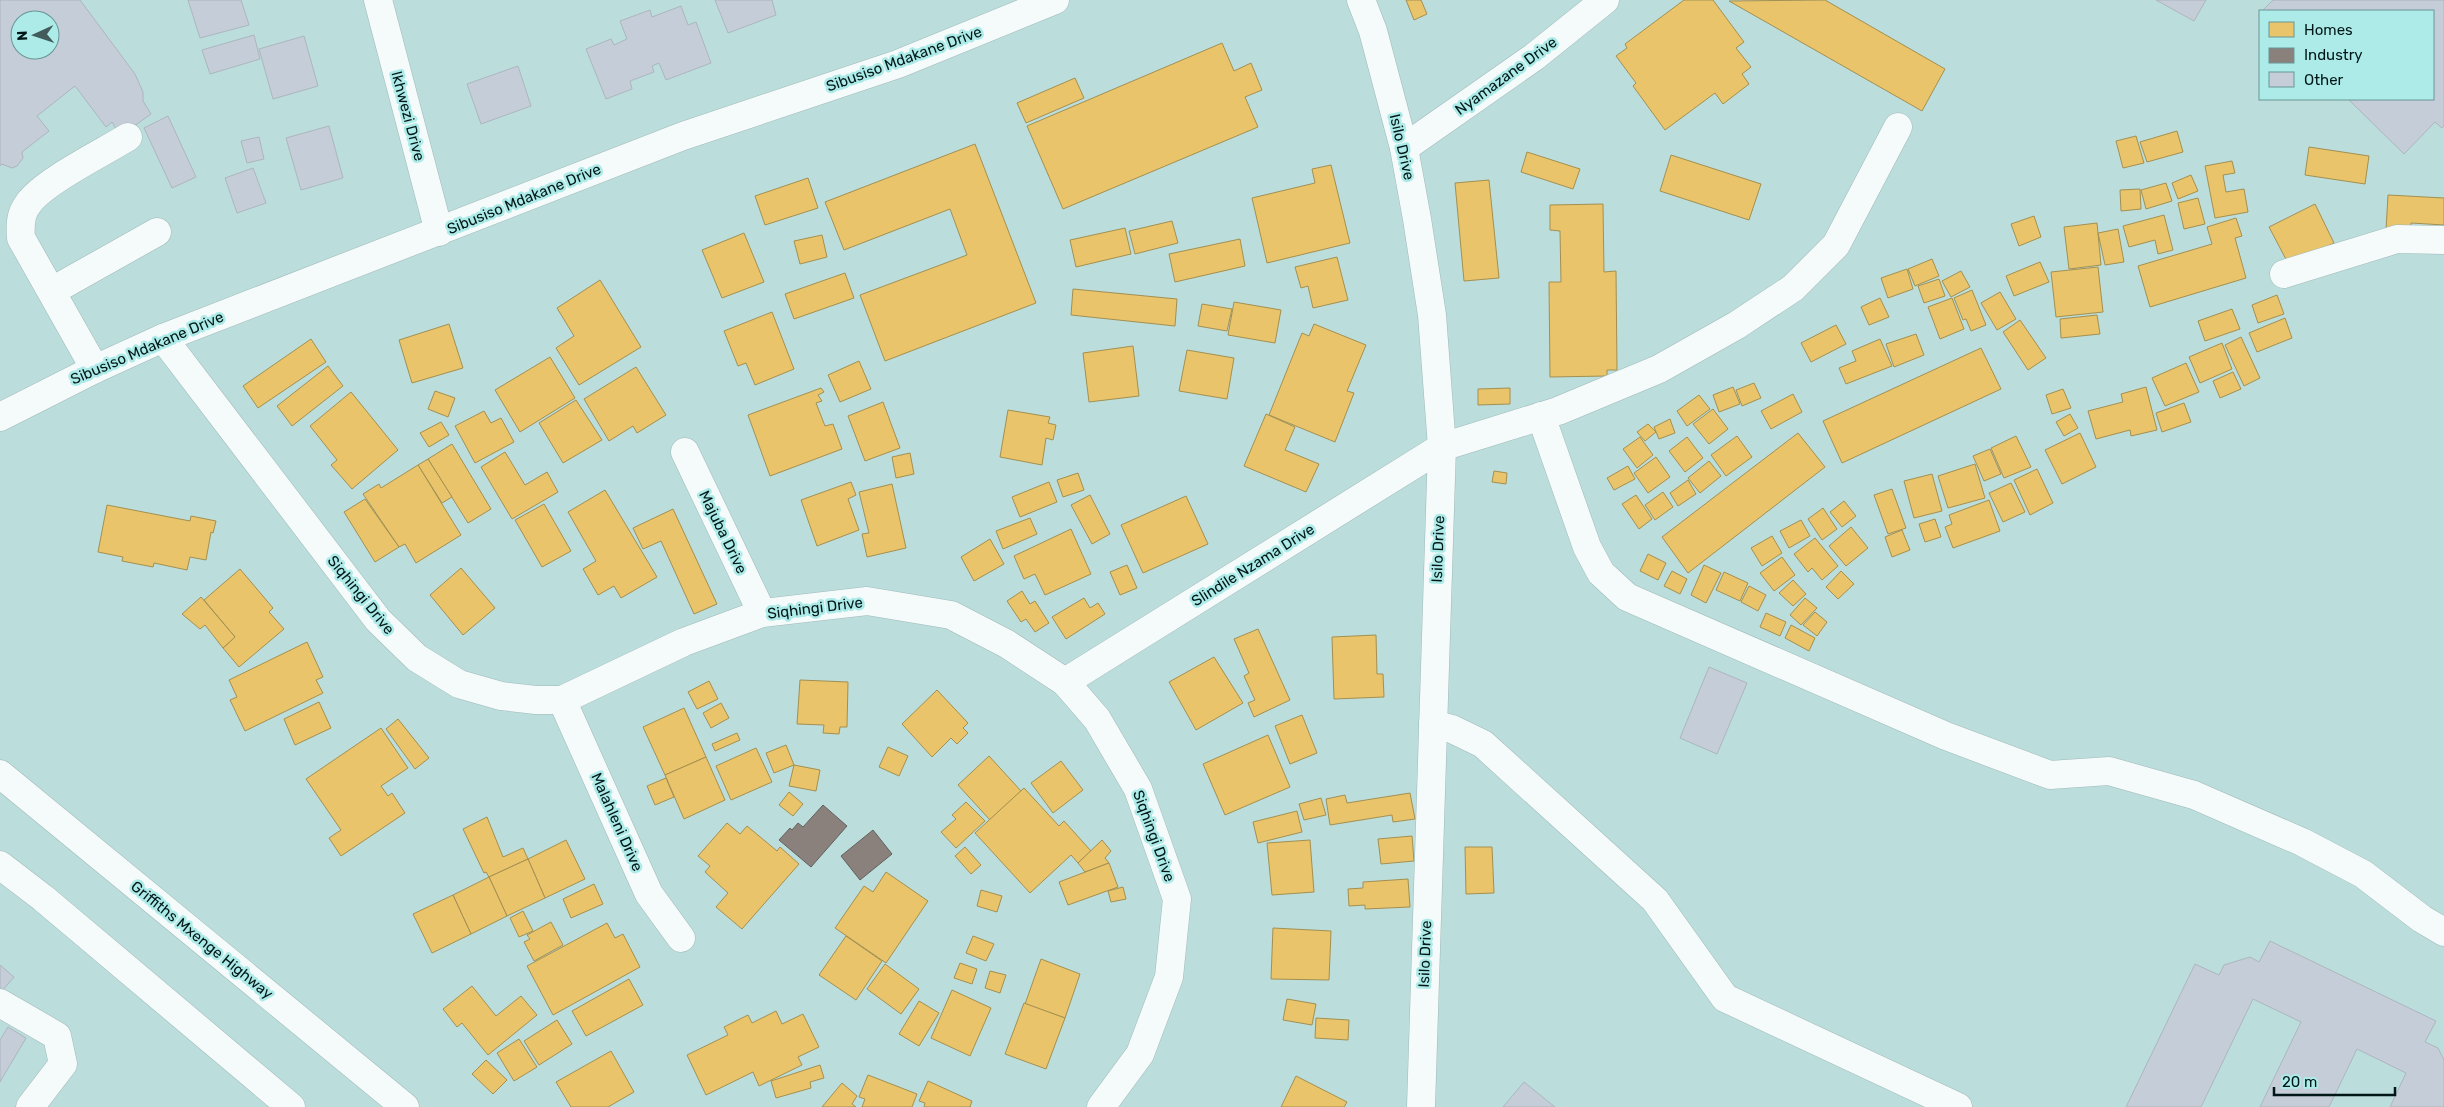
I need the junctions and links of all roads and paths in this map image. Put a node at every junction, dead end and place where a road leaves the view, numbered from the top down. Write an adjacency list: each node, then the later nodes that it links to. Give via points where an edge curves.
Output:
1 (378, 0): 9 (street, Ikhwezi Drive)
2 (1055, 0): 9 (street, Sibusiso Mdakane Drive, via 898,64 683,136)
3 (1361, 0): 7 (street, Isilo Drive, via 1373,30)
4 (1605, 0): 7 (street, Nyamazane Drive, via 1534,57)
5 (1898, 127): 16 (street, Slindile Nzama Drive, via 1836,245 1793,288 1659,369)
6 (128, 137): 12 (street, via 40,190 27,204 22,216 21,238)
7 (1404, 148): 17 (street, Isilo Drive, via 1432,315)
8 (157, 232): 12 (street)
9 (439, 232): 13 (street, Sibusiso Mdakane Drive)
10 (2444, 240): 11 (street, via 2397,239)
11 (2284, 274)
12 (52, 292): 14 (street)
13 (163, 338): 14 (street, Sibusiso Mdakane Drive); 21 (street, Siqhingi Drive, via 378,620 417,658 459,684 476,689 501,696)
14 (96, 369): 15 (street, Sibusiso Mdakane Drive)
15 (5, 409)
16 (1541, 416): 17 (street, Slindile Nzama Drive); 25 (street, via 1587,547 1601,573 1627,596 1946,736 2050,775 2109,770 2194,795 2302,842 2363,874)
17 (1442, 447): 20 (street, Slindile Nzama Drive); 22 (street, Isilo Drive)
18 (684, 452): 19 (street, Majuba Drive)
19 (762, 613): 20 (street, Siqhingi Drive, via 867,601 951,615 1007,644); 21 (street, Siqhingi Drive, via 684,642)
20 (1065, 682): 31 (street, Siqhingi Drive, via 1097,719 1138,789 1177,900 1168,977 1140,1054)
21 (562, 700): 26 (street, Malahleni Drive, via 649,894)
22 (1432, 724): 32 (street, Isilo Drive); 33 (street, via 1452,729 1483,744 1654,900 1726,998)
23 (0, 774): 30 (street, Griffiths Mxenge Highway)
24 (0, 865): 29 (street)
25 (2444, 932)
26 (681, 938)
27 (0, 1003): 28 (street, via 57,1036 63,1064)
28 (30, 1107)
29 (291, 1107)
30 (405, 1107)
31 (1101, 1107)
32 (1421, 1107)
33 (1958, 1107)

